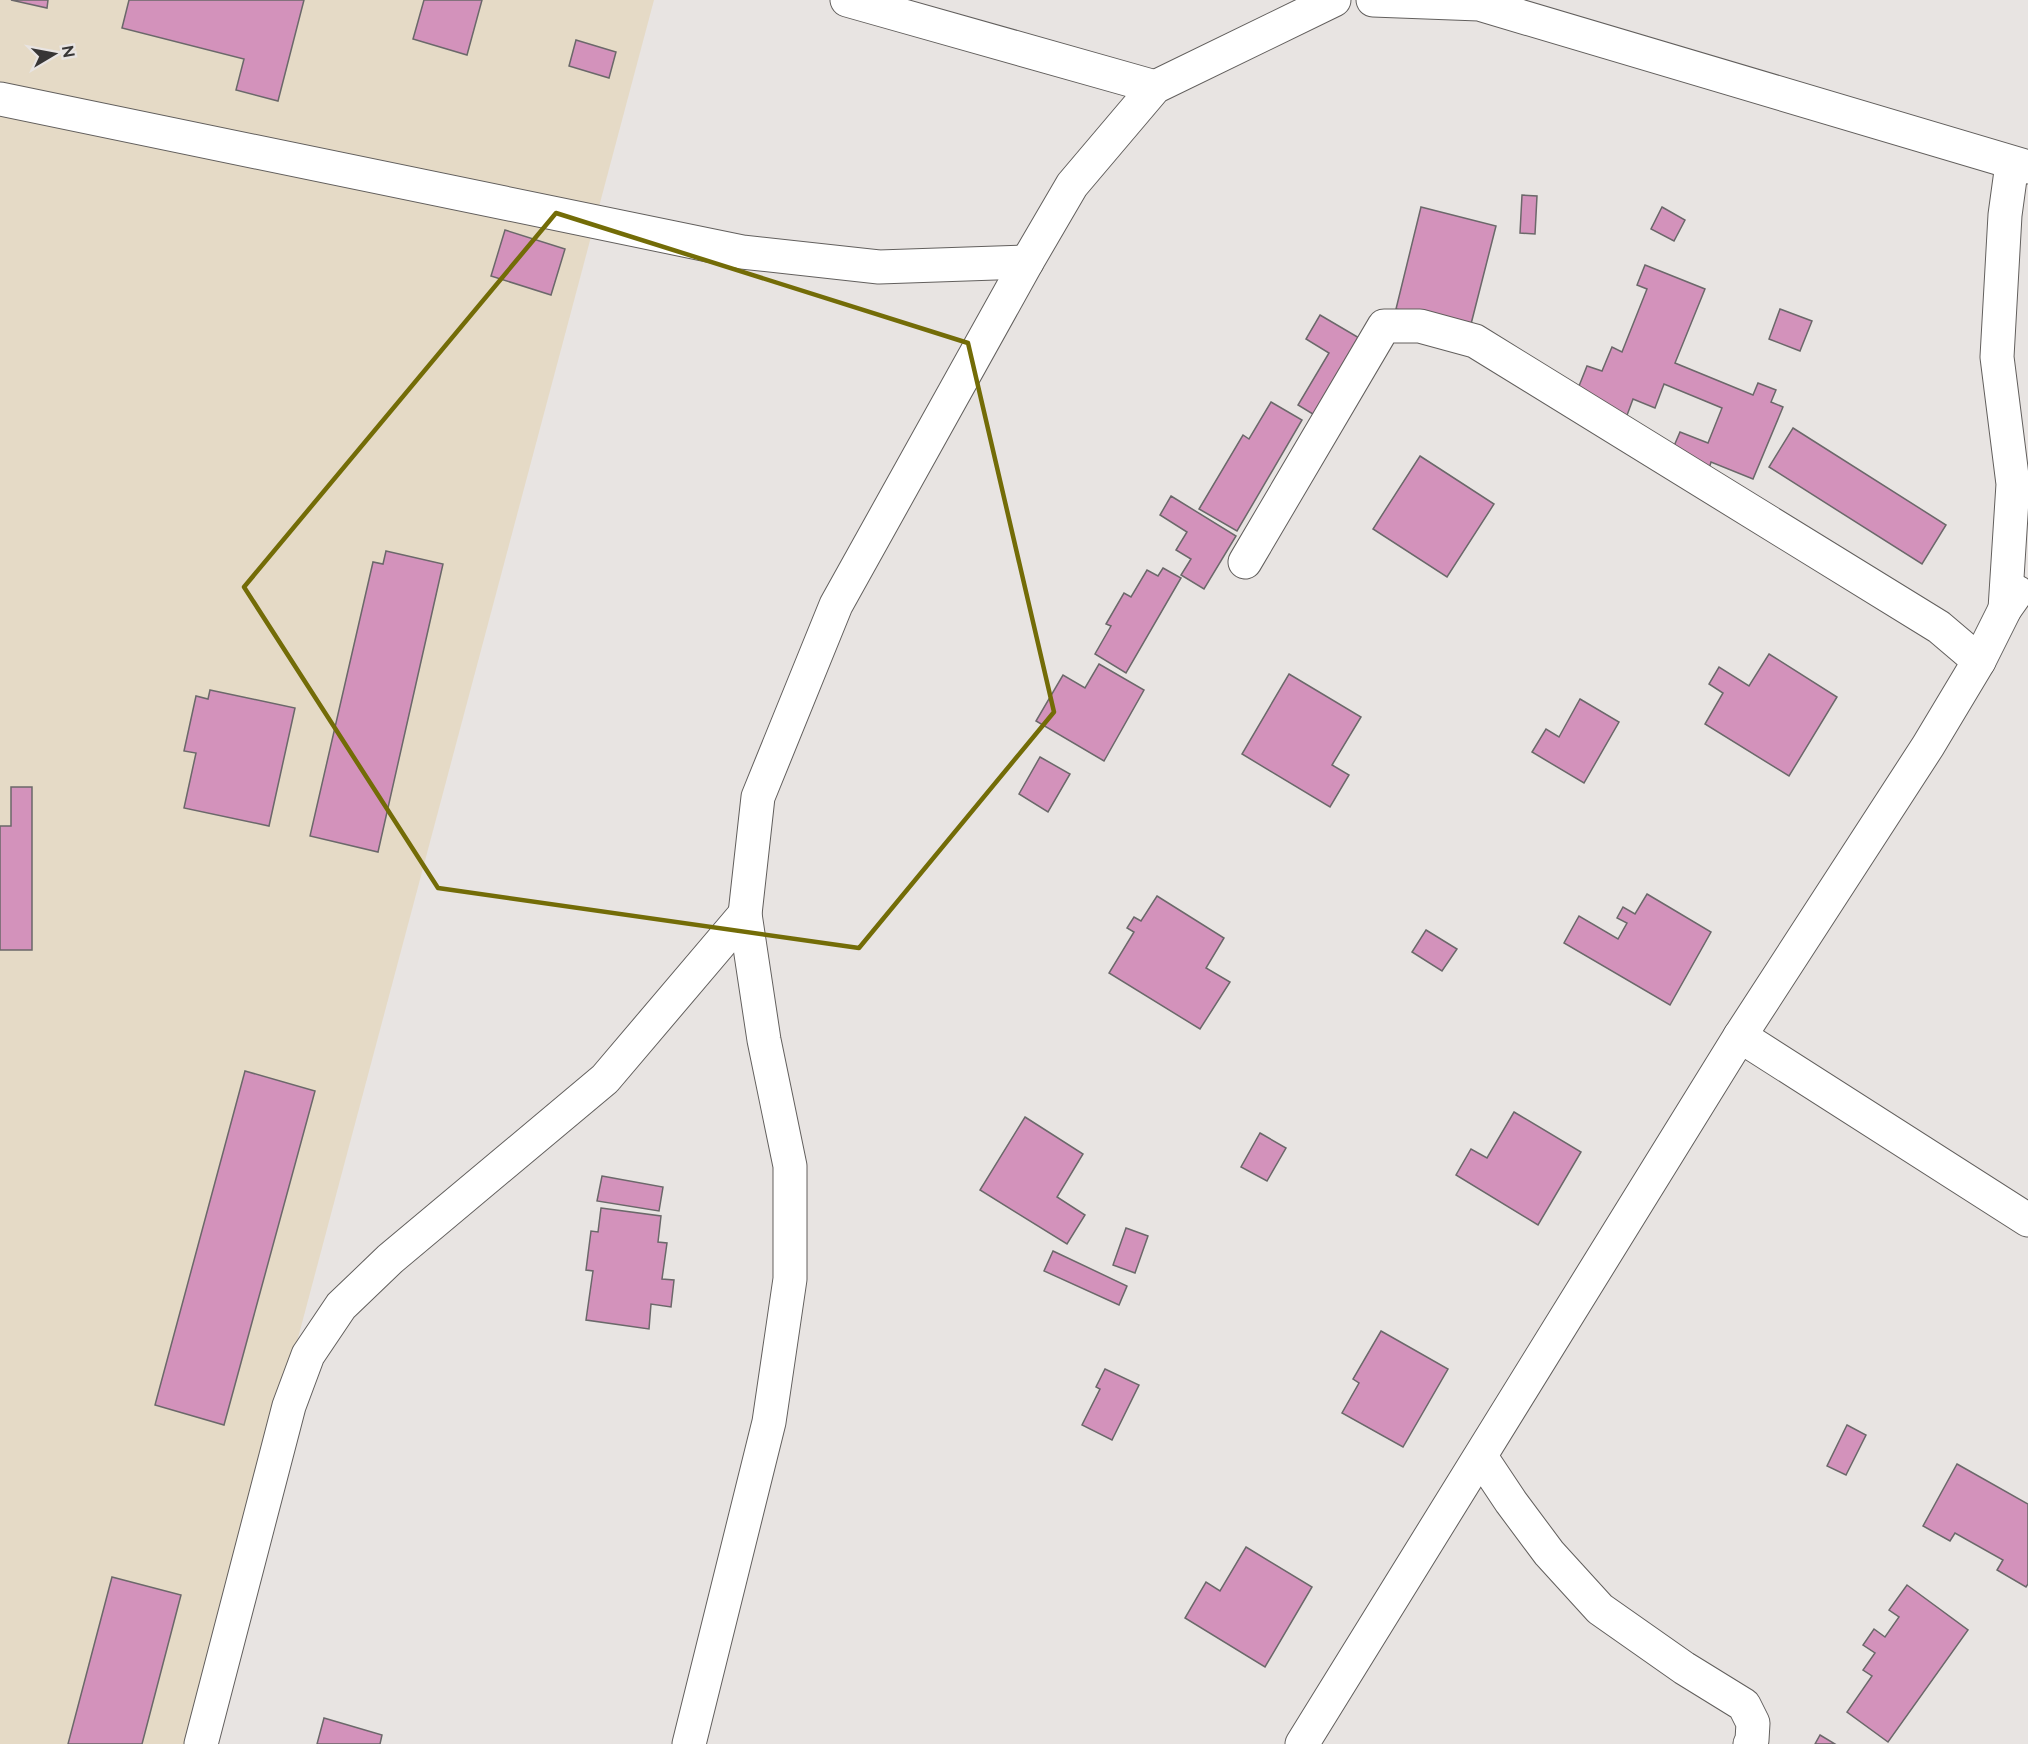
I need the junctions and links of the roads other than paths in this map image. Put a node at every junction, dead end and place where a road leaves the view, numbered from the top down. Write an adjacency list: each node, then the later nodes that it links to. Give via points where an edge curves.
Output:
1 (847, 0): 4 (street)
2 (1334, 0): 4 (street)
3 (1373, 0): 6 (street, via 1479,4)
4 (1155, 87): 7 (street, via 1072,185)
5 (0, 99): 7 (street, via 741,252 879,267)
6 (2020, 166): 10 (street, via 2005,215 1997,357 2013,484)
7 (1027, 262): 12 (street, via 836,605 758,797)
8 (1245, 562): 11 (street, via 1384,326 1420,326 1475,341 1939,627)
9 (2028, 576): 10 (street)
10 (2005, 609): 11 (street)
11 (1979, 661): 13 (street)
12 (746, 914): 16 (street, via 605,1079 390,1259 341,1306 308,1355 289,1406); 17 (street, via 764,1040 790,1166 790,1279 770,1422)
13 (1740, 1036): 14 (street); 15 (street)
14 (2028, 1220)
15 (1481, 1456): 18 (street); 19 (street, via 1549,1553 1600,1609 1744,1705 1753,1723)
16 (201, 1744)
17 (689, 1744)
18 (1302, 1744)
19 (1750, 1744)

